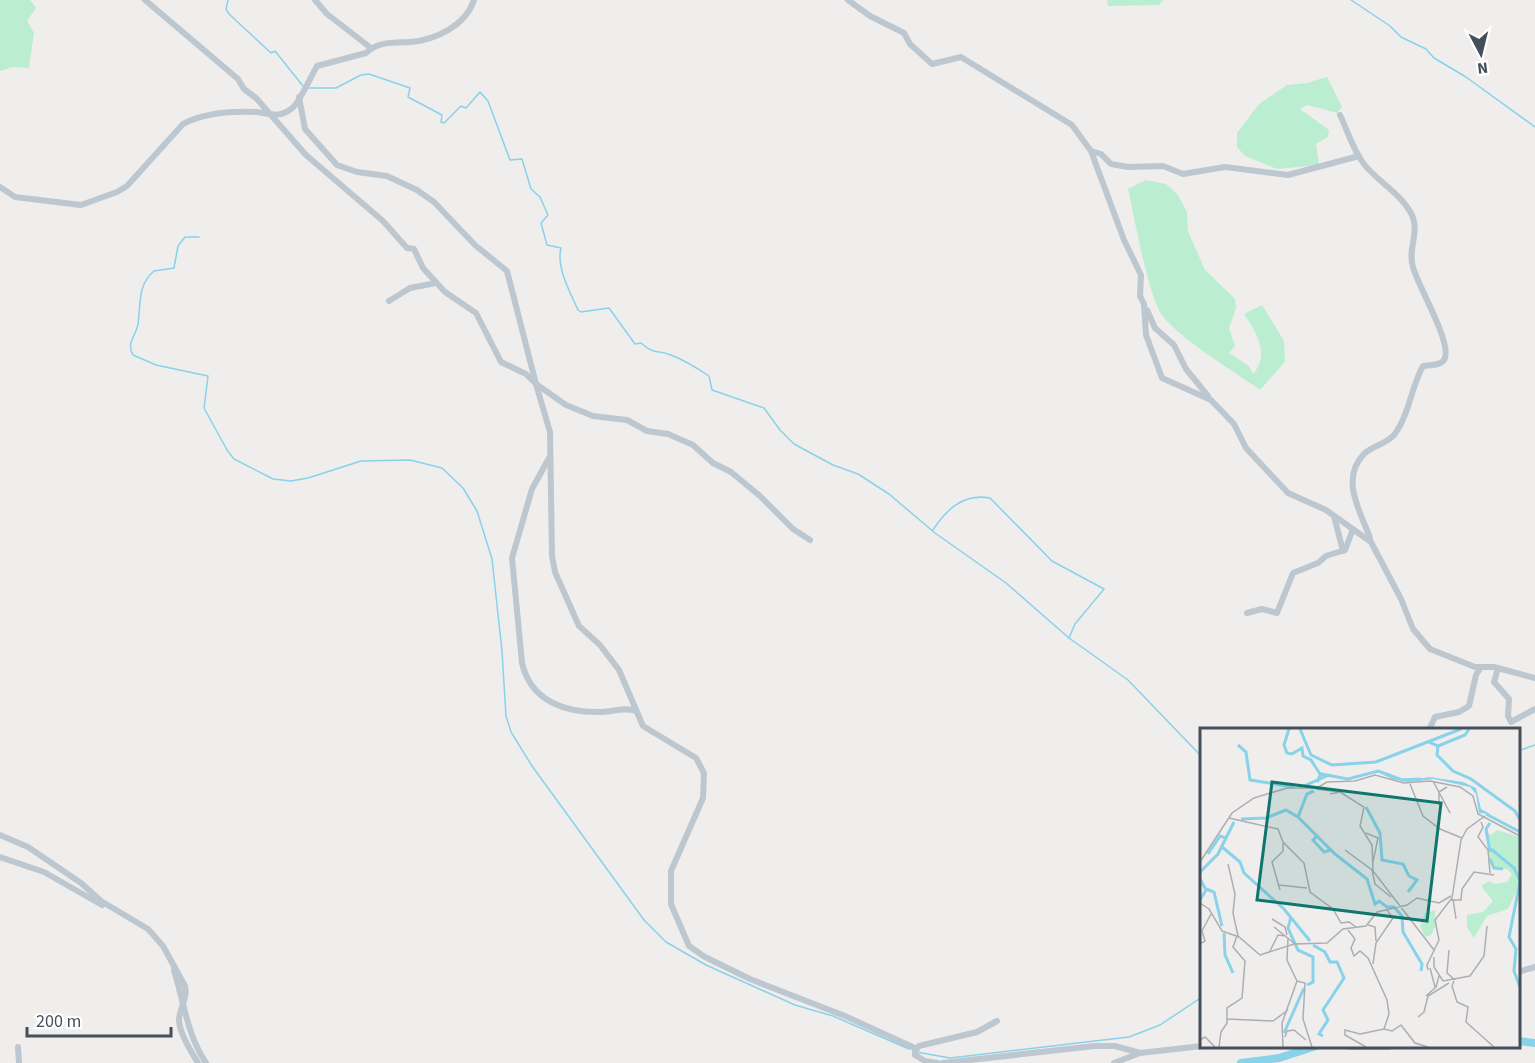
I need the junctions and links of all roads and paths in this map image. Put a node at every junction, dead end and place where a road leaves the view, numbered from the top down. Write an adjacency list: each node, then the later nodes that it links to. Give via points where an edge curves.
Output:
1 (145, 0): 8 (street, via 238,79)
2 (315, 0): 5 (street)
3 (474, 0): 5 (street, via 458,25 411,42 390,42)
4 (848, 0): 9 (street, via 904,33 932,64 961,57 1034,101 1072,125)
5 (371, 48): 6 (street, via 366,53 317,66)
6 (299, 97): 8 (street, via 293,108 278,117); 15 (street, via 305,129 337,165 387,176 417,190 507,271)
7 (1340, 115): 10 (street)
8 (269, 116): 11 (street, via 255,112 221,113 191,119 127,186 81,205 15,197); 12 (street, via 407,248 414,249)
9 (1090, 151): 10 (street, via 1101,154 1111,164 1163,166 1183,174 1225,167 1288,175); 14 (street, via 1141,275 1140,296)
10 (1359, 156): 21 (street, via 1411,214 1416,231 1412,265 1446,352 1439,364 1423,366 1393,435 1363,454 1357,463 1352,477 1354,496)
11 (0, 187)
12 (436, 283): 13 (street, via 410,288); 15 (street, via 476,313 501,362 526,374)
13 (388, 301)
14 (1144, 304): 16 (street, via 1155,328 1174,345 1186,369); 16 (street, via 1146,335 1162,378)
15 (536, 384): 17 (street, via 548,416); 20 (street, via 566,405 593,416 627,420 647,431 668,434 693,445)
16 (1211, 400): 18 (street, via 1234,424 1246,448 1288,493)
17 (551, 455): 28 (street, via 551,548 555,572 579,626 619,670); 28 (street, via 532,489 512,558 526,680 542,697 565,708)
18 (1334, 515): 19 (street); 22 (street)
19 (1353, 529): 21 (street); 22 (street)
20 (810, 540)
21 (1371, 542): 24 (street, via 1421,640 1430,649)
22 (1343, 552): 23 (street, via 1293,573 1277,613 1262,609)
23 (1247, 613)
24 (1481, 667): 25 (street); 29 (street, via 1469,706 1435,717)
25 (1498, 668): 26 (street); 27 (street, via 1494,682 1509,699 1511,722)
26 (1535, 678)
27 (1535, 709)
28 (636, 711): 39 (street, via 646,730 696,758 704,773 703,798 671,871 671,904 689,946 750,979 845,1016)
29 (1430, 728)
30 (0, 836): 32 (street, via 27,847)
31 (0, 857): 32 (street, via 44,872 86,898 108,909)
32 (117, 909): 35 (street, via 148,929 171,958 185,986)
33 (1535, 967): 34 (street)
34 (1520, 971)
35 (183, 1006): 42 (street, via 181,1027); 43 (street, via 197,1050)
36 (997, 1022): 39 (street)
37 (1200, 1046): 40 (street)
38 (18, 1047): 41 (street)
39 (916, 1051): 44 (street, via 925,1061)
40 (1140, 1053): 45 (street, via 1115,1046 1095,1046); 46 (street)
41 (19, 1063)
42 (198, 1063)
43 (206, 1063)
44 (938, 1063)
45 (943, 1063)
46 (1114, 1063)

